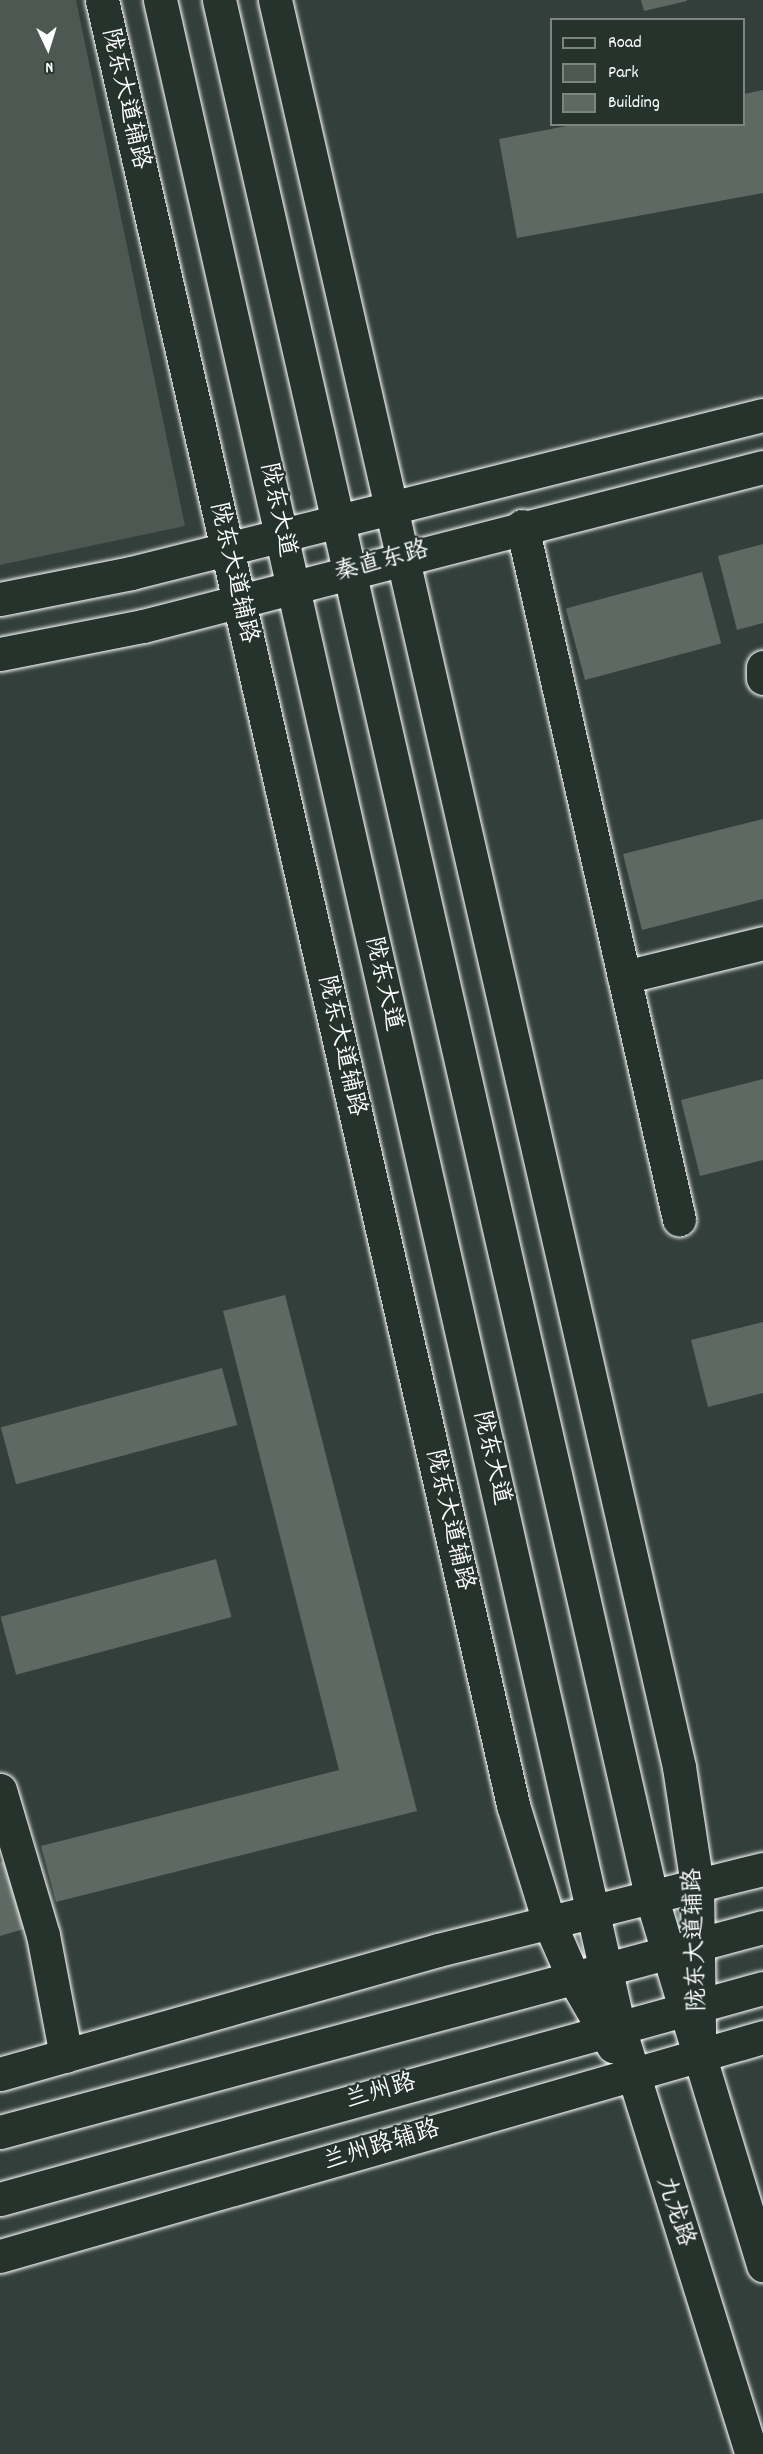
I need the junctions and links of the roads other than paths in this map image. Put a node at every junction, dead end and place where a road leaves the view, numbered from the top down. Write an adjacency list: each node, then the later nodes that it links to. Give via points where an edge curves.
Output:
1 (102, 0): 11 (street, 陇东大道辅路)
2 (159, 0): 10 (street, 陇东大道)
3 (219, 0): 8 (street)
4 (274, 0): 7 (street, 陇东大道辅路)
5 (763, 415): 7 (street)
6 (763, 467): 9 (street, 秦直东路)
7 (390, 507): 8 (street); 12 (street, 陇东大道辅路)
8 (337, 521): 10 (street); 13 (street)
9 (522, 526): 12 (street, 秦直东路); 21 (street)
10 (281, 535): 11 (street); 14 (street, 陇东大道)
11 (226, 549): 15 (street); 16 (street, 陇东大道辅路)
12 (402, 558): 13 (street, 秦直东路); 25 (street, 陇东大道辅路, via 679,1767)
13 (349, 572): 14 (street, 秦直东路); 26 (street)
14 (293, 587): 16 (street, 秦直东路); 27 (street, 陇东大道)
15 (0, 599)
16 (238, 601): 17 (street, 秦直东路, via 143,626); 28 (street, 陇东大道辅路, via 513,1805)
17 (0, 654)
18 (763, 667): 19 (street)
19 (763, 678)
20 (763, 943): 21 (street)
21 (624, 977): 22 (street)
22 (679, 1219)
23 (0, 1790): 39 (street, via 43,1935)
24 (763, 1869): 25 (street)
25 (698, 1885): 26 (street); 30 (street, 陇东大道辅路)
26 (651, 1896): 27 (street); 31 (street)
27 (592, 1911): 28 (street); 32 (street, 陇东大道)
28 (549, 1922): 33 (street, 陇东大道辅路); 39 (street)
29 (763, 1928): 30 (street)
30 (700, 1944): 31 (street); 35 (street, 陇东大道辅路)
31 (666, 1953): 32 (street); 35 (street)
32 (605, 1968): 33 (street); 36 (street)
33 (573, 1977): 36 (street, 陇东大道辅路); 42 (street)
34 (763, 1988): 35 (street, 兰州路)
35 (692, 2007): 36 (street, 兰州路); 38 (street)
36 (611, 2030): 40 (street, 陇东大道辅路); 43 (street, 兰州路)
37 (763, 2037): 38 (street, 兰州路辅路)
38 (697, 2055): 40 (street, 兰州路辅路); 45 (street)
39 (66, 2056): 41 (street)
40 (631, 2073): 44 (street, 兰州路辅路); 46 (street, 九龙路)
41 (0, 2074)
42 (0, 2132)
43 (0, 2199)
44 (0, 2256)
45 (763, 2265)
46 (752, 2454)

